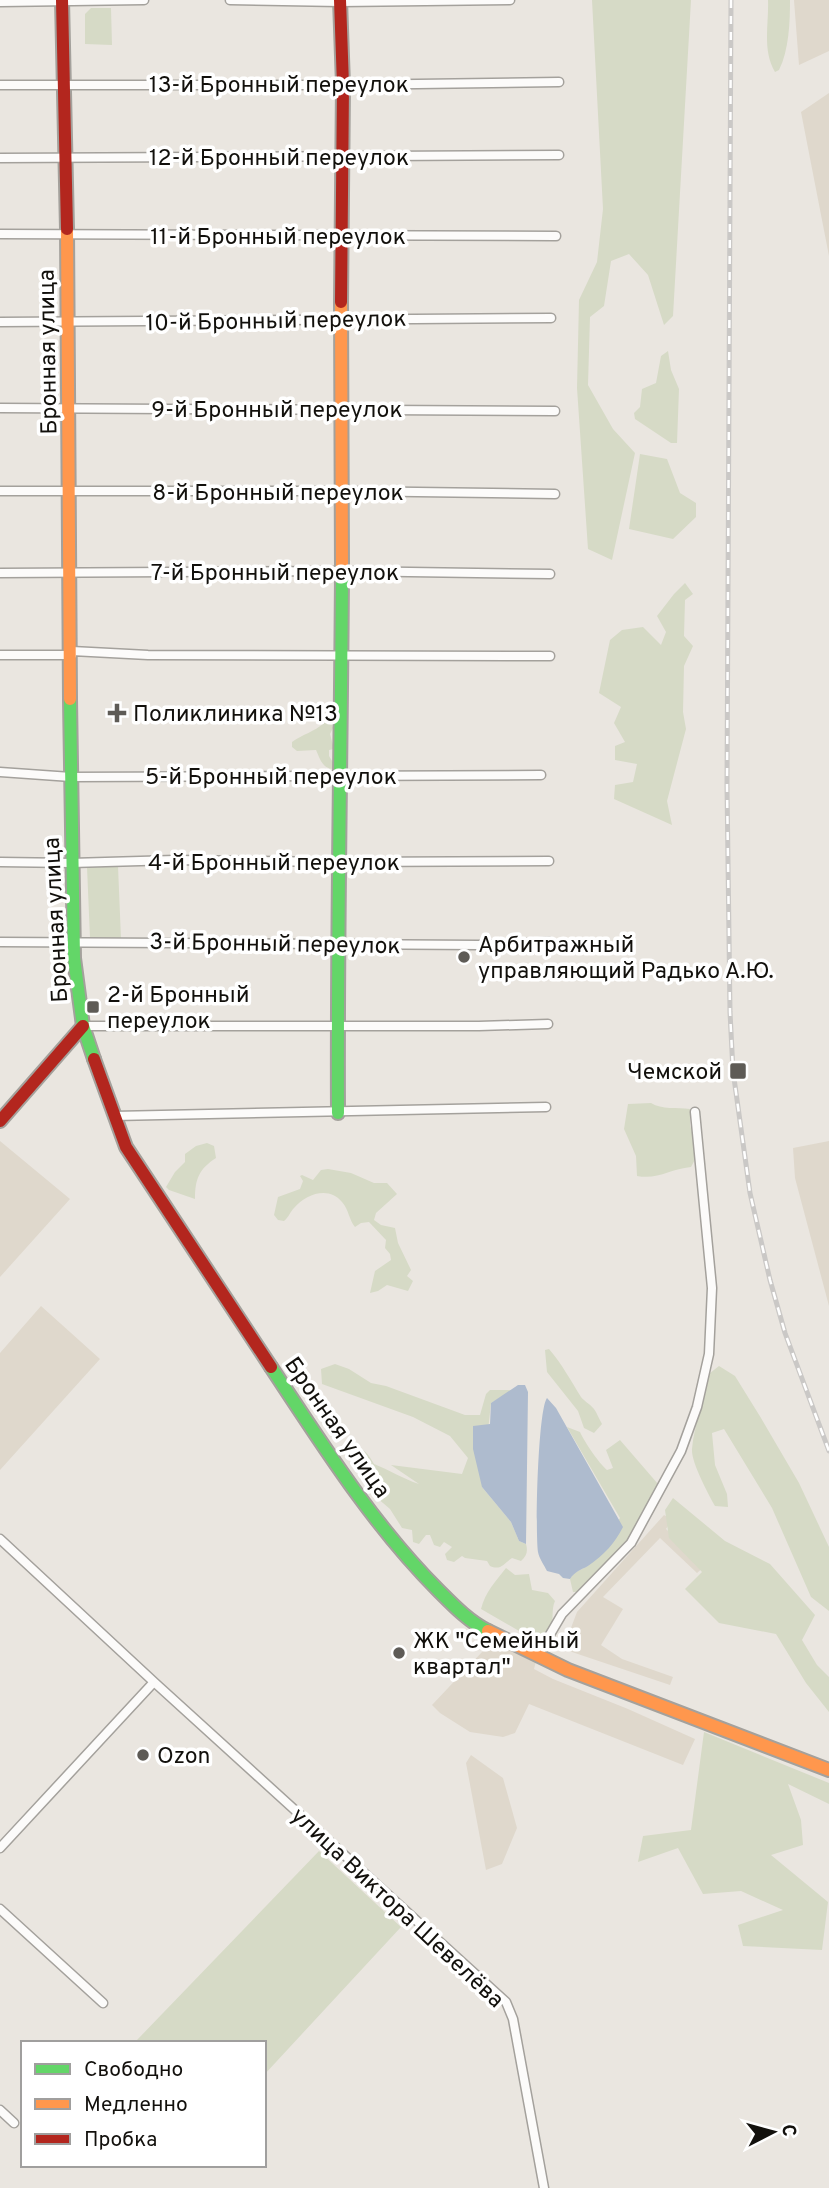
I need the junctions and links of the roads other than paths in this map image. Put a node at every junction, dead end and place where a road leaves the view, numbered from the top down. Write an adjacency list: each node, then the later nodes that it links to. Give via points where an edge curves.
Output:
1 (62, 0): 2 (street); 6 (street); 9 (street, Бронная улица)
2 (144, 0)
3 (230, 0): 5 (street)
4 (510, 0): 5 (street)
5 (340, 1): 10 (street)
6 (0, 2)
7 (559, 82): 10 (street, 13-й Бронный переулок)
8 (0, 85): 9 (street, 13-й Бронный переулок)
9 (63, 85): 10 (street, 13-й Бронный переулок); 13 (street, Бронная улица)
10 (343, 85): 14 (street)
11 (559, 155): 14 (street, 12-й Бронный переулок)
12 (0, 158): 13 (street, 12-й Бронный переулок)
13 (65, 158): 14 (street, 12-й Бронный переулок); 16 (street, Бронная улица)
14 (342, 158): 17 (street)
15 (0, 234): 16 (street, 11-й Бронный переулок)
16 (66, 235): 17 (street, 11-й Бронный переулок); 22 (street, Бронная улица)
17 (340, 236): 18 (street, 11-й Бронный переулок); 20 (street)
18 (556, 236)
19 (551, 318): 20 (street, 10-й Бронный переулок)
20 (341, 319): 22 (street, 10-й Бронный переулок); 25 (street)
21 (0, 321): 22 (street, 10-й Бронный переулок)
22 (69, 323): 23 (street, Бронная улица)
23 (69, 407): 24 (street, 9-й Бронный переулок); 25 (street, 9-й Бронный переулок); 29 (street, Бронная улица)
24 (0, 408)
25 (342, 409): 26 (street, 9-й Бронный переулок); 28 (street)
26 (555, 411)
27 (0, 491): 29 (street, 8-й Бронный переулок)
28 (343, 491): 29 (street, 8-й Бронный переулок); 30 (street, 8-й Бронный переулок); 31 (street)
29 (70, 492): 33 (street, Бронная улица)
30 (555, 494)
31 (343, 571): 33 (street, 7-й Бронный переулок); 34 (street, 7-й Бронный переулок); 37 (street)
32 (0, 573): 33 (street, 7-й Бронный переулок)
33 (70, 573): 35 (street, Бронная улица)
34 (550, 574)
35 (72, 653): 36 (street); 37 (street); 41 (street, Бронная улица)
36 (0, 655)
37 (341, 656): 38 (street); 42 (street)
38 (550, 656)
39 (0, 772): 41 (street, 5-й Бронный переулок)
40 (541, 775): 42 (street, 5-й Бронный переулок)
41 (71, 777): 42 (street, 5-й Бронный переулок); 46 (street, Бронная улица)
42 (341, 777): 45 (street)
43 (549, 861): 45 (street, 4-й Бронный переулок)
44 (0, 862): 46 (street, 4-й Бронный переулок)
45 (340, 862): 46 (street, 4-й Бронный переулок); 50 (street)
46 (71, 863): 47 (street, Бронная улица)
47 (73, 941): 48 (street, 3-й Бронный переулок); 50 (street, 3-й Бронный переулок); 52 (street, Бронная улица)
48 (0, 942)
49 (550, 942): 50 (street, 3-й Бронный переулок)
50 (337, 945): 53 (street)
51 (548, 1024): 53 (street)
52 (83, 1026): 53 (street); 57 (street, Бронная улица); 58 (street)
53 (338, 1026): 56 (street)
54 (546, 1107): 56 (street)
55 (695, 1112): 60 (street, via 712,1288 709,1354 697,1407 681,1451 631,1543 562,1614)
56 (338, 1113): 57 (street)
57 (114, 1115): 60 (street, Бронная улица, via 144,1177 388,1534 464,1614 482,1628)
58 (0, 1121)
59 (0, 1539): 61 (street, улица Виктора Шевелёва)
60 (538, 1655): 62 (street, Бронная улица)
61 (154, 1682): 63 (street); 68 (street, улица Виктора Шевелёва, via 506,2002)
62 (829, 1770)
63 (0, 1848)
64 (0, 1909): 65 (street)
65 (103, 2003)
66 (0, 2110): 67 (street)
67 (14, 2123)
68 (544, 2188)

